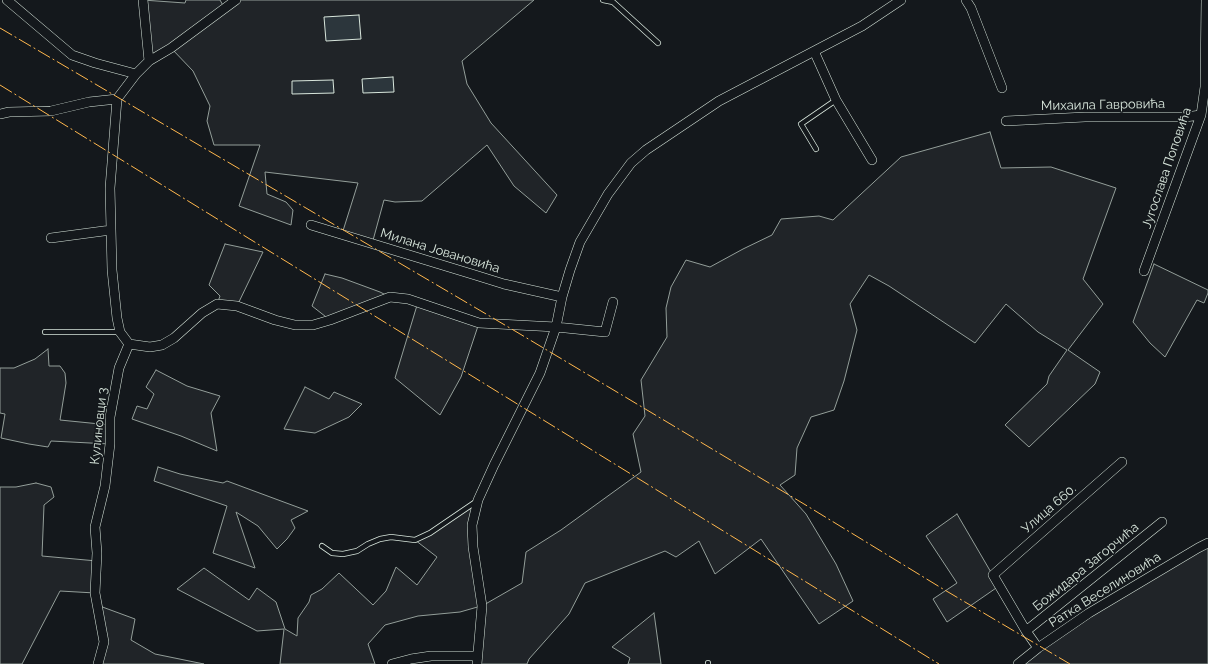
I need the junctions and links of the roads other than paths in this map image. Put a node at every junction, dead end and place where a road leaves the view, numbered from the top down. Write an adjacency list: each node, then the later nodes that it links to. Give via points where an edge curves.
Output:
1 (7, 0): 11 (street, via 72,55)
2 (143, 0): 10 (street)
3 (236, 0): 10 (street)
4 (603, 0): 8 (lane, via 614,2)
5 (901, 0): 9 (street, via 862,26)
6 (966, 0): 12 (street)
7 (1206, 0): 16 (street, Југослава Поповића, via 1205,87)
8 (658, 43)
9 (814, 51): 14 (street); 24 (street, via 719,100 631,163 608,194 580,242)
10 (149, 61): 11 (street)
11 (136, 74): 13 (street)
12 (1002, 88)
13 (117, 99): 15 (street, via 51,111); 21 (street, via 111,170)
14 (836, 100): 18 (lane, via 801,124); 19 (street)
15 (0, 114)
16 (1201, 115): 17 (street, Михаила Гавровића, via 1085,116); 23 (street, Југослава Поповића)
17 (1006, 122)
18 (816, 149)
19 (872, 160)
20 (311, 225): 24 (street, Милана Јовановића, via 475,276)
21 (111, 230): 22 (street); 28 (street, via 116,318)
22 (51, 238)
23 (1144, 271)
24 (562, 296): 26 (street)
25 (613, 302): 26 (street, via 605,332)
26 (556, 326): 29 (street, via 479,323 408,299 390,297 313,325 295,325 238,306 217,304 162,345 150,347); 31 (street, via 540,373)
27 (45, 332): 28 (lane)
28 (120, 332): 29 (street)
29 (129, 344): 38 (street, Кулиновци 3, via 119,368 110,417 105,486 96,527 95,593 104,642)
30 (1122, 462): 35 (street, Улица 660., via 993,575)
31 (478, 500): 34 (lane, via 430,533 415,540 391,537 380,539 356,551 343,554 332,553); 37 (street, via 472,525 482,606)
32 (1162, 522): 35 (street, Божидара Загорчића)
33 (1208, 543): 36 (street, Ратка Веселиновића, via 1089,613)
34 (322, 546)
35 (1026, 631): 36 (street)
36 (1038, 648): 40 (street, Ратка Веселиновића)
37 (477, 660): 39 (street, via 431,656)
38 (98, 664)
39 (392, 664)
40 (1018, 664)

